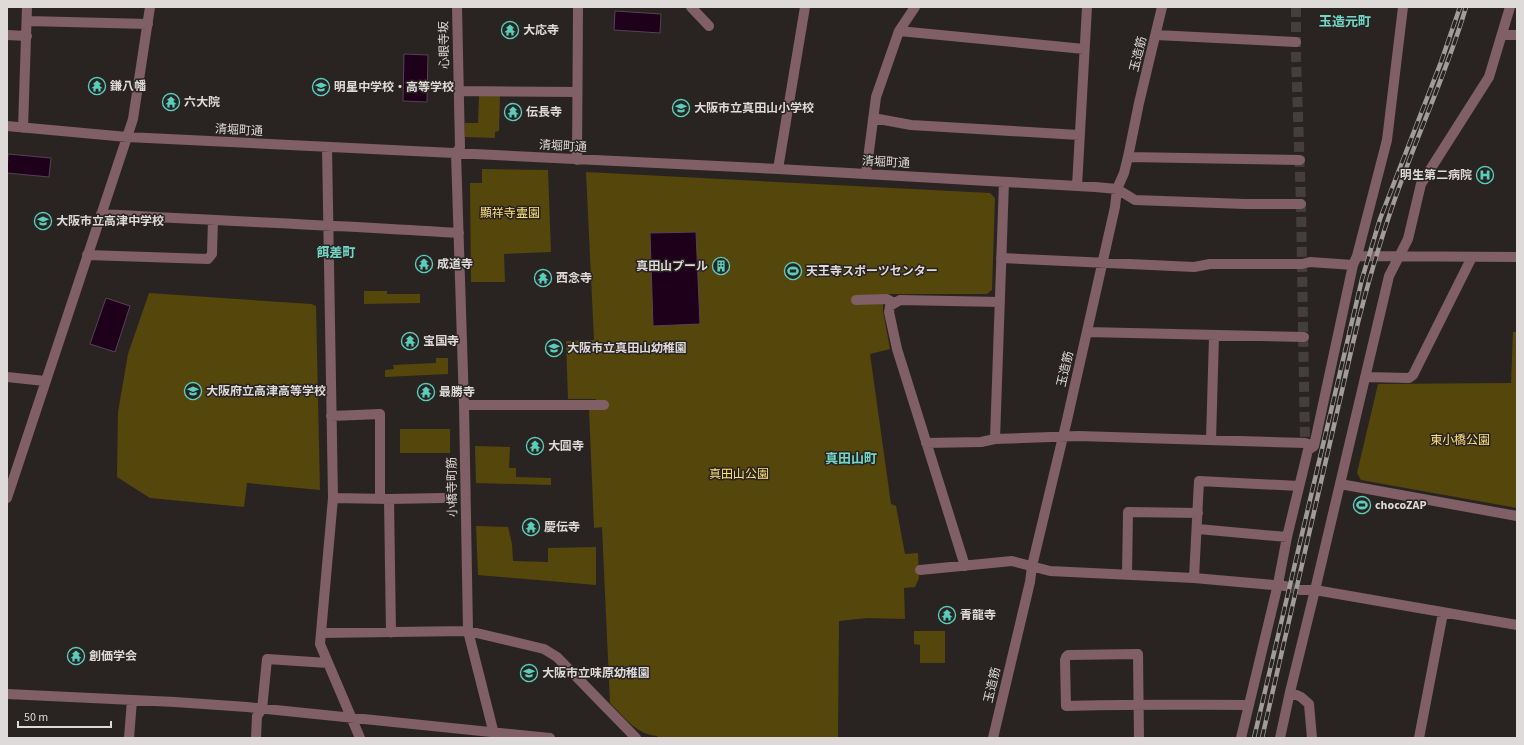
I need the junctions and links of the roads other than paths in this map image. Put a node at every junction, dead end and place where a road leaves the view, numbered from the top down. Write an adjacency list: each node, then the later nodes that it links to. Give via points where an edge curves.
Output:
1 (27, 7): 12 (street)
2 (150, 7): 13 (street)
3 (456, 7): 23 (street, 心眼寺坂)
4 (578, 7): 24 (street)
5 (691, 7): 14 (street)
6 (805, 7): 35 (street)
7 (915, 7): 15 (street)
8 (1086, 7): 22 (street)
9 (1162, 7): 17 (street, 玉造筋)
10 (1403, 7): 50 (street, via 1387,140)
11 (1510, 7): 18 (street)
12 (27, 21): 13 (street); 20 (street)
13 (148, 24): 29 (street, via 133,119)
14 (709, 26)
15 (899, 31): 22 (street); 25 (street, via 876,97)
16 (7, 35): 20 (street)
17 (1156, 35): 21 (street); 32 (street, 玉造筋)
18 (1502, 35): 19 (street); 46 (street, via 1489,77 1422,184 1408,239)
19 (1517, 35)
20 (27, 36): 27 (street)
21 (1296, 42)
22 (1084, 49): 28 (street)
23 (458, 91): 24 (street); 31 (street, 心眼寺坂, via 460,147)
24 (577, 92): 33 (street)
25 (873, 118): 28 (street, via 911,125); 36 (street)
26 (7, 126): 27 (street, 清堀町通)
27 (23, 128): 29 (street, 清堀町通)
28 (1079, 135): 38 (street)
29 (127, 137): 30 (street, 清堀町通); 41 (street)
30 (327, 147): 31 (street, 清堀町通); 43 (street)
31 (456, 153): 33 (street, 清堀町通); 44 (street, 心眼寺坂)
32 (1128, 157): 34 (street); 39 (street, 玉造筋)
33 (577, 160): 35 (street, 清堀町通)
34 (1300, 160)
35 (778, 169): 36 (street, 清堀町通)
36 (866, 174): 37 (street, 清堀町通)
37 (1004, 182): 38 (street, 清堀町通); 49 (street)
38 (1077, 186): 39 (street, 清堀町通)
39 (1117, 189): 40 (street, via 1135,200); 51 (street, 玉造筋)
40 (1301, 204)
41 (101, 214): 42 (street); 45 (street)
42 (213, 220): 43 (street); 45 (street, via 212,254 208,259)
43 (328, 224): 44 (street); 63 (street)
44 (459, 233): 61 (street, 小橋寺町筋)
45 (87, 255): 60 (street)
46 (1399, 256): 47 (street); 50 (street); 59 (street, via 1389,276)
47 (1472, 257): 48 (street); 59 (street, via 1413,375 1409,378)
48 (1517, 257)
49 (1002, 258): 51 (street); 53 (street)
50 (1355, 260): 51 (street, via 1302,264 1210,264 1194,267); 68 (street)
51 (1102, 263): 55 (street, 玉造筋)
52 (856, 300): 54 (street, via 887,300)
53 (1000, 302): 54 (street, via 900,300); 65 (street)
54 (894, 303): 67 (street, via 890,306 889,312 897,349)
55 (1087, 332): 56 (street); 64 (street, 玉造筋)
56 (1214, 336): 57 (street); 66 (street)
57 (1304, 337)
58 (7, 377): 60 (street)
59 (1366, 377): 69 (street)
60 (45, 381): 71 (street)
61 (464, 405): 62 (street); 89 (street, 小橋寺町筋)
62 (604, 405)
63 (331, 416): 72 (street); 74 (street, via 380,414)
64 (1063, 436): 65 (street); 66 (street); 80 (street, 玉造筋)
65 (994, 439): 67 (street, via 982,442)
66 (1211, 440): 68 (street, via 1305,443)
67 (926, 443): 79 (street)
68 (1314, 446): 70 (street, via 1308,450)
69 (1340, 484): 76 (street); 86 (street)
70 (1299, 486): 75 (street, via 1199,481); 78 (street)
71 (7, 498)
72 (333, 498): 74 (street); 90 (street)
73 (443, 498): 74 (street)
74 (385, 499): 91 (street)
75 (1198, 513): 77 (street); 82 (street, via 1128,512)
76 (1517, 516)
77 (1198, 529): 78 (street); 83 (street)
78 (1287, 537): 84 (street)
79 (965, 566): 80 (street, via 1012,561); 81 (street)
80 (1032, 566): 82 (street, via 1050,571); 106 (street, 玉造筋)
81 (920, 570)
82 (1127, 574): 83 (street)
83 (1194, 578): 84 (street)
84 (1282, 585): 97 (street)
85 (1300, 590): 86 (street)
86 (1316, 590): 87 (street); 93 (street)
87 (1443, 613): 88 (street); 111 (street)
88 (1517, 625)
89 (468, 632): 91 (street); 100 (street, 小橋寺町筋); 105 (street, via 544,649 557,657)
90 (321, 633): 91 (street); 92 (street, via 320,644)
91 (391, 633)
92 (328, 663): 98 (street, via 268,659); 99 (street)
93 (1290, 692): 109 (street); 110 (street, via 1309,704)
94 (7, 694): 95 (street)
95 (132, 700): 98 (street); 101 (street)
96 (1139, 705): 96 (street, via 1066,706 1066,657 1138,654); 97 (street); 107 (street)
97 (1248, 706): 108 (street)
98 (262, 709): 99 (street); 102 (street, via 257,716)
99 (352, 718): 100 (street); 103 (street)
100 (494, 735): 104 (street)
101 (130, 738)
102 (256, 738)
103 (360, 738)
104 (550, 738)
105 (636, 738)
106 (993, 738)
107 (1139, 738)
108 (1241, 738)
109 (1280, 738)
110 (1312, 738)
111 (1419, 738)

